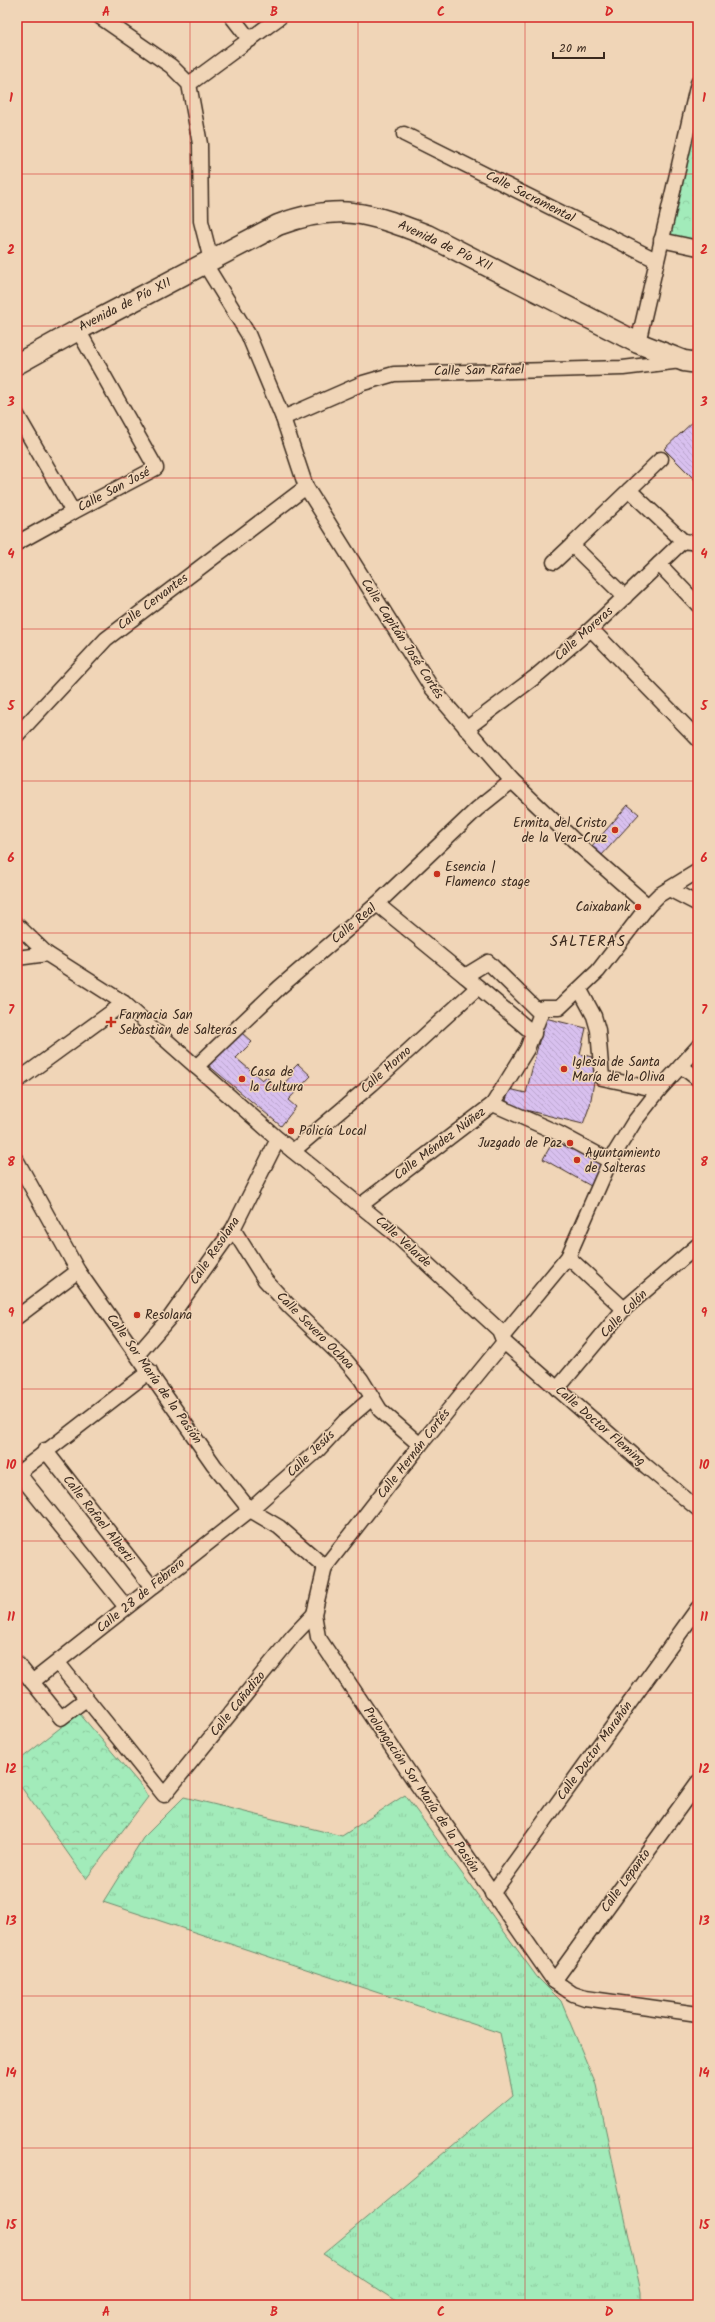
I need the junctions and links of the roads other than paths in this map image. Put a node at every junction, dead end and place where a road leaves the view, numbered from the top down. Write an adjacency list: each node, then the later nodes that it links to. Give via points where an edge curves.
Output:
1 (100, 17): 6 (street, via 171,66)
2 (232, 17): 4 (street)
3 (280, 17): 4 (street)
4 (250, 40): 6 (street)
5 (698, 83): 8 (street)
6 (189, 84): 11 (street, Calle Capitán José Cortés, via 200,144 202,222)
7 (404, 134): 10 (street, Calle Sacramental)
8 (660, 240): 9 (street); 10 (street)
9 (698, 248)
10 (656, 260): 13 (street)
11 (208, 262): 12 (main road, Avenida de Pío XII); 13 (main road, Avenida de Pío XII, via 278,225 303,216 356,212 394,222 427,235); 17 (street, Calle Capitán José Cortés, via 248,334)
12 (78, 330): 15 (main road, Avenida de Pío XII); 21 (street, Calle San José, via 156,468)
13 (638, 343): 14 (main road, Avenida de Pío XII)
14 (691, 362): 17 (street, Calle San Rafael, via 623,368 394,374 363,383)
15 (17, 364)
16 (17, 415): 21 (street, Calle San José)
17 (283, 418): 19 (street, Calle Capitán José Cortés)
18 (661, 459): 20 (street)
19 (306, 487): 31 (street, Calle Capitán José Cortés, via 431,687); 32 (street, Calle Cervantes, via 106,639)
20 (629, 490): 22 (street); 25 (street)
21 (73, 512): 23 (street)
22 (683, 541): 24 (street); 27 (street, Calle Moreras)
23 (17, 543)
24 (698, 543)
25 (572, 545): 26 (street); 28 (street)
26 (554, 562)
27 (659, 564): 28 (street, Calle Moreras); 29 (street)
28 (625, 597): 30 (street, Calle Moreras)
29 (698, 605)
30 (591, 629): 31 (street, Calle Moreras, via 536,677); 33 (street)
31 (466, 729): 34 (street, Calle Capitán José Cortés)
32 (17, 735)
33 (698, 739)
34 (512, 781): 37 (street, Calle Real, via 477,809); 39 (street, Calle Capitán José Cortés)
35 (698, 871): 36 (street)
36 (669, 889): 38 (street); 39 (street)
37 (377, 904): 43 (street); 51 (street, Calle Real, via 280,987)
38 (698, 904)
39 (648, 906): 45 (street)
40 (17, 925): 41 (street, Calle Velarde)
41 (47, 954): 42 (street); 46 (street, Calle Velarde)
42 (17, 958)
43 (465, 976): 44 (street); 47 (street, via 488,962)
44 (478, 987): 48 (street); 57 (street, Calle Horno, via 372,1084)
45 (580, 990): 47 (street, via 559,1008 543,1008); 54 (street, via 594,1016 598,1030 602,1078)
46 (124, 1003): 51 (street, Calle Velarde); 53 (street)
47 (541, 1014): 48 (street, Calle Méndez Núñez)
48 (534, 1034): 55 (street, Calle Méndez Núñez)
49 (698, 1047): 50 (street, Calle Hernán Cortés)
50 (681, 1066): 52 (street); 54 (street, Calle Hernán Cortés)
51 (196, 1067): 56 (street, Calle Velarde)
52 (698, 1079)
53 (17, 1081)
54 (659, 1090): 59 (street, Calle Hernán Cortés, via 634,1122)
55 (493, 1104): 59 (street, via 558,1133); 60 (street, Calle Méndez Núñez)
56 (278, 1139): 57 (street, Calle Velarde); 61 (street, Calle Resolana)
57 (293, 1151): 60 (street, Calle Velarde)
58 (17, 1161): 64 (street, Calle Sor María de la Pasión)
59 (610, 1161): 63 (street, Calle Hernán Cortés)
60 (361, 1205): 67 (street, Calle Velarde, via 396,1234 499,1330)
61 (233, 1229): 68 (street, Calle Resolana, via 171,1316); 71 (street, Calle Severo Ochoa, via 265,1280 290,1308 346,1360)
62 (698, 1245): 65 (street, Calle Colón)
63 (568, 1257): 65 (street); 67 (street, Calle Hernán Cortés)
64 (78, 1271): 66 (street); 68 (street, Calle Sor María de la Pasión)
65 (624, 1309): 70 (street, Calle Colón)
66 (17, 1317)
67 (503, 1340): 70 (street, Calle Doctor Fleming); 72 (street, Calle Hernán Cortés)
68 (138, 1354): 69 (street, Calle Sor María de la Pasión)
69 (150, 1371): 73 (street); 76 (street, Calle Sor María de la Pasión, via 214,1465)
70 (557, 1389): 75 (street, Calle Doctor Fleming)
71 (372, 1398): 72 (street, Calle Severo Ochoa, via 397,1427); 76 (street, Calle Jesús)
72 (420, 1445): 77 (street, Calle Hernán Cortés)
73 (45, 1450): 74 (street); 78 (street, Calle Rafael Alberti)
74 (18, 1473): 79 (street)
75 (698, 1509)
76 (250, 1510): 77 (street, Calle Sor María de la Pasión, via 279,1527); 78 (street, Calle 28 de Febrero)
77 (325, 1567): 81 (street, Prolongación Sor María de la Pasión)
78 (152, 1587): 79 (street, Calle 28 de Febrero)
79 (126, 1607): 83 (street, Calle 28 de Febrero)
80 (698, 1608): 87 (street, Calle Doctor Marañón)
81 (314, 1614): 85 (street, Calle Cañadizo, via 293,1636 164,1796); 87 (street, Prolongación Sor María de la Pasión, via 318,1637)
82 (17, 1663): 84 (street)
83 (58, 1663): 84 (street, Calle 28 de Febrero); 85 (street)
84 (32, 1682): 85 (street, via 61,1718)
85 (86, 1699)
86 (698, 1782): 88 (street, Calle Lepanto)
87 (492, 1894): 88 (street, Prolongación Sor María de la Pasión)
88 (554, 1980): 89 (street, Prolongación Sor María de la Pasión, via 573,1994 585,1998)
89 (698, 2014)

